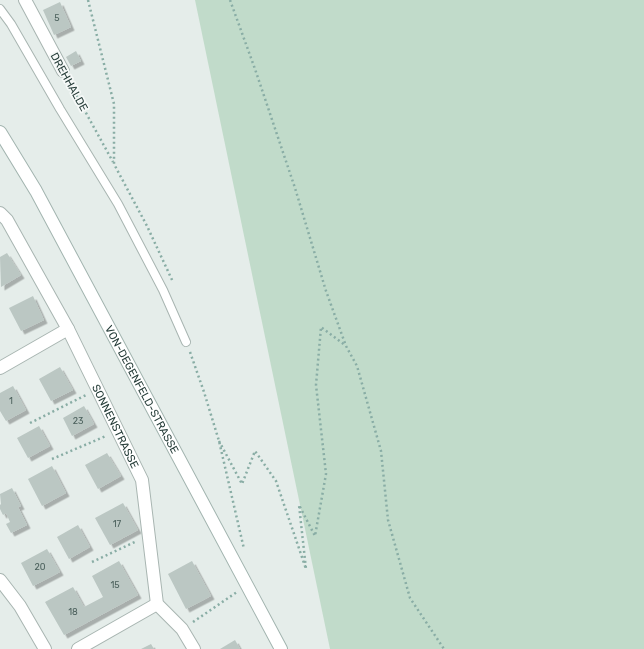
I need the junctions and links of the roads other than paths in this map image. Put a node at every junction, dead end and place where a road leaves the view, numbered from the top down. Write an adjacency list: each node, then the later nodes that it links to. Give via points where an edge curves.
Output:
1 (25, 0): 3 (street, DREHHALDE)
2 (0, 10): 7 (lane, via 11,24 118,204 163,290)
3 (63, 71)
4 (0, 132): 14 (street, VON-DEGENFELD-STRASSE, via 36,191)
5 (0, 213): 6 (street, SONNENSTRASSE, via 7,220)
6 (68, 329): 8 (street); 10 (street, SONNENSTRASSE, via 142,480)
7 (186, 342)
8 (0, 368)
9 (0, 580): 11 (street, via 20,606)
10 (157, 604): 12 (street); 13 (street, via 182,629)
11 (45, 649)
12 (78, 649)
13 (194, 649)
14 (281, 649)

